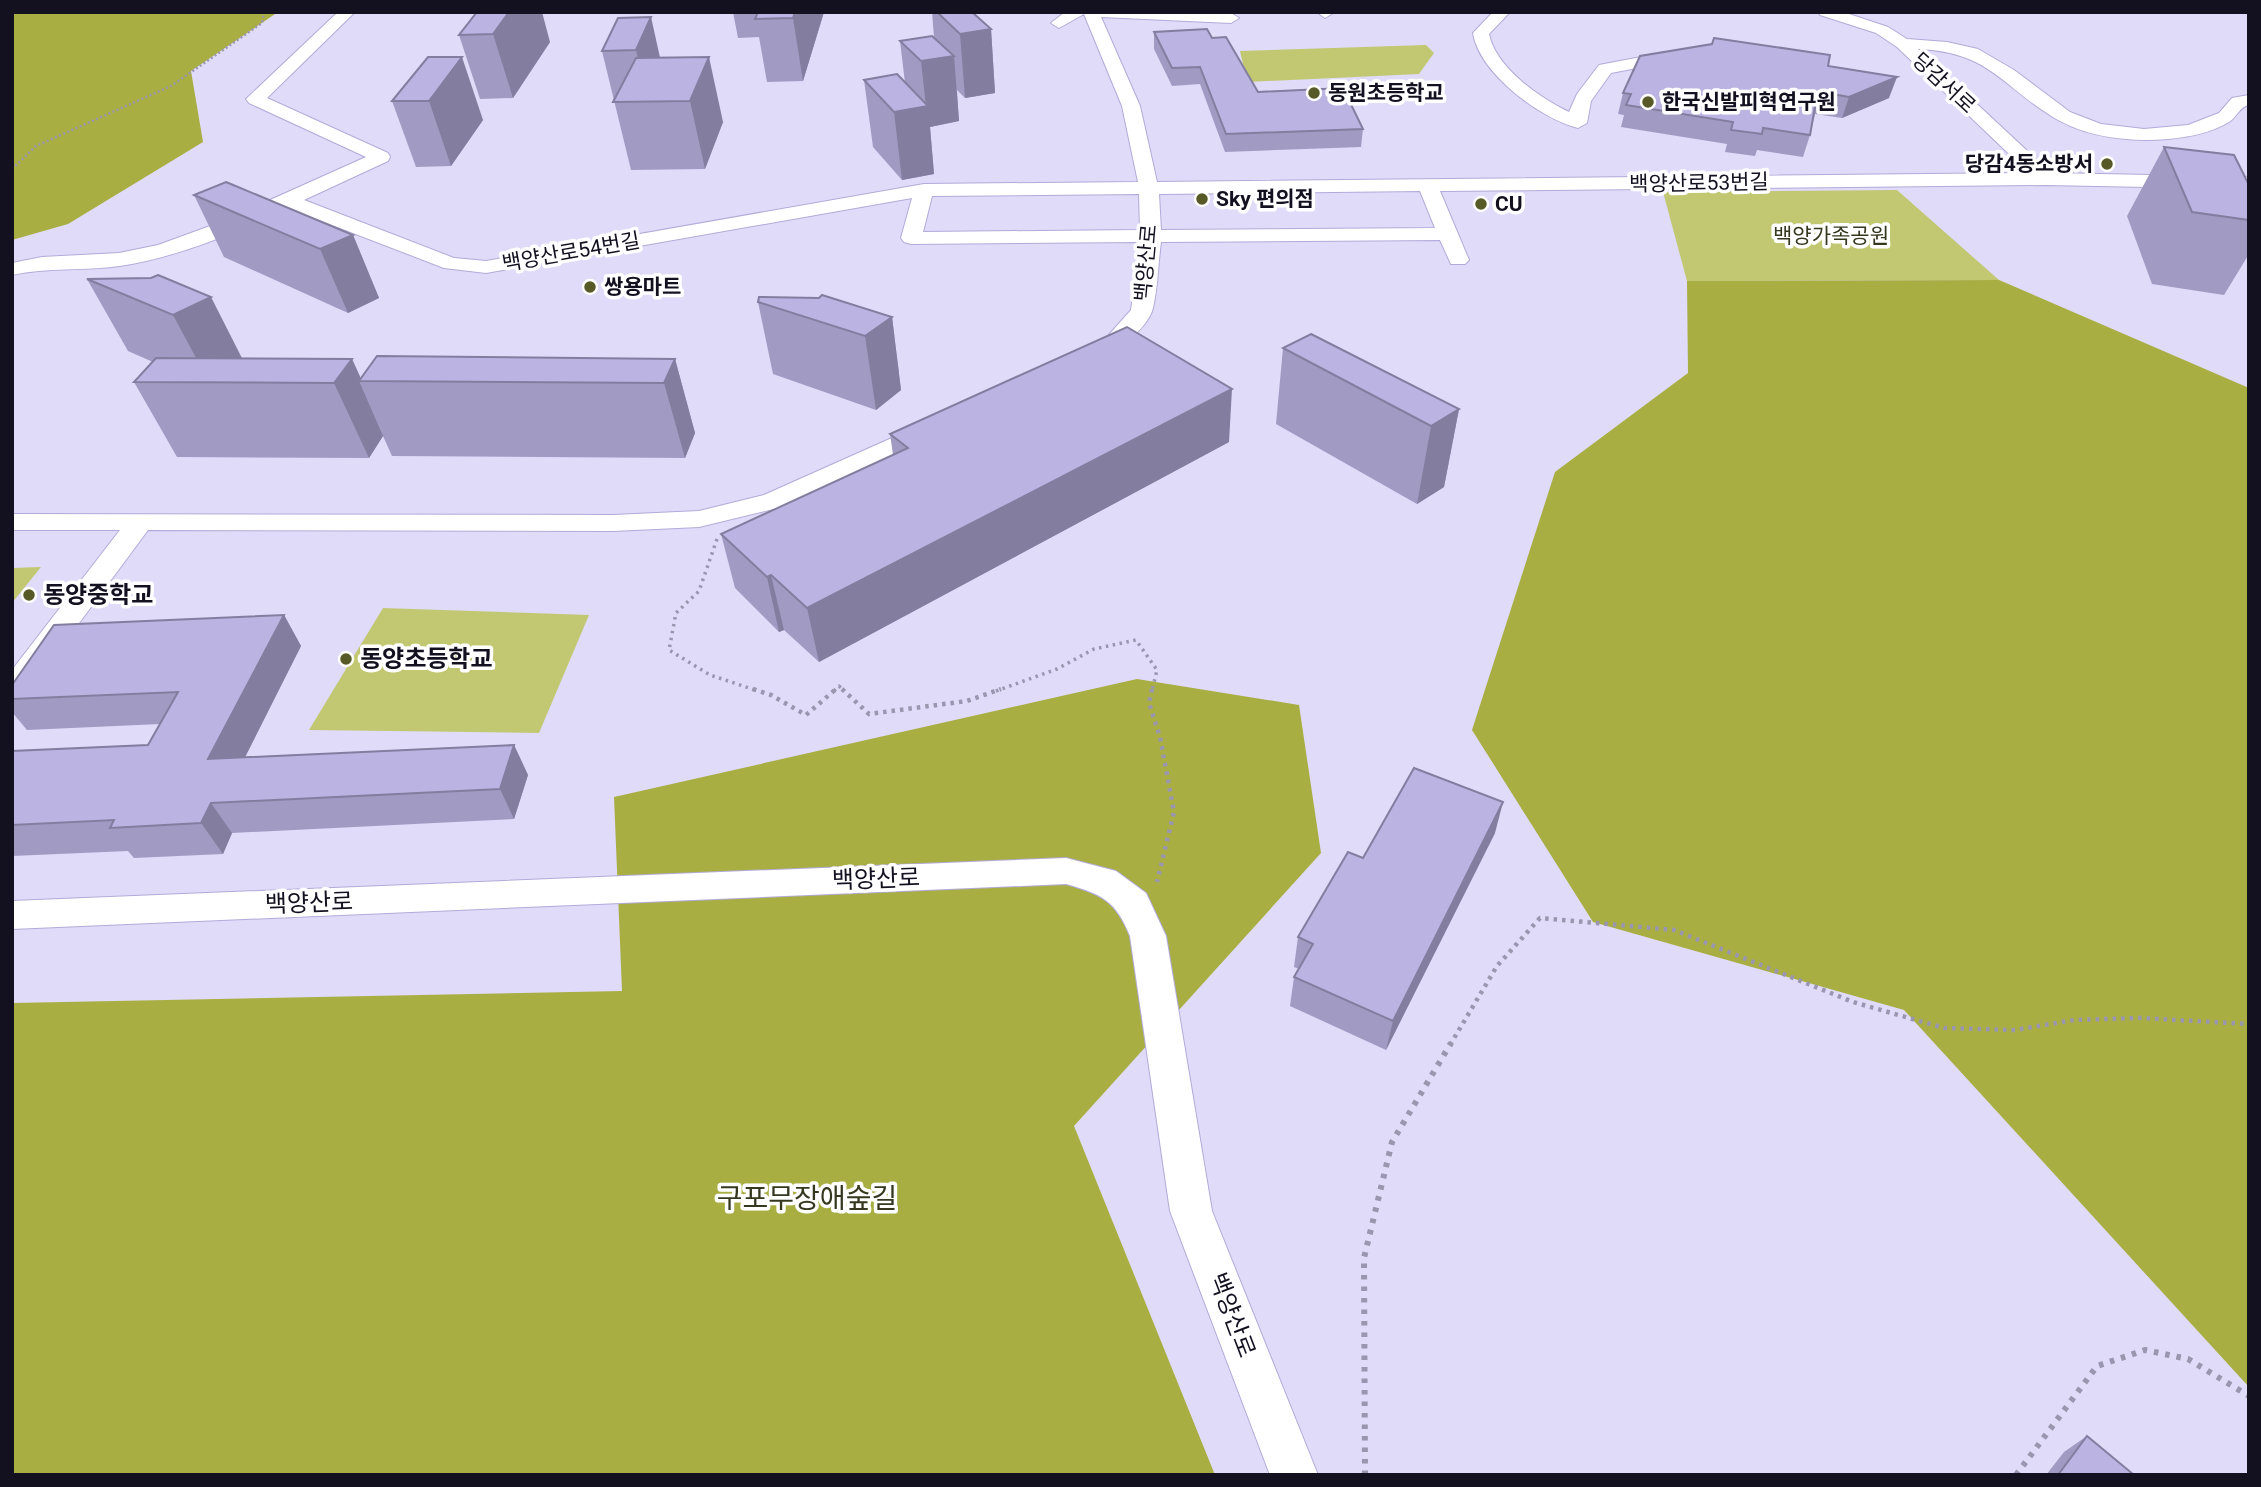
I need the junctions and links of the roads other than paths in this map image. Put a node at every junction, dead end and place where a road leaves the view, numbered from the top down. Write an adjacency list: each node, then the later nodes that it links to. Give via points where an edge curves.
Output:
1 (347, 12): 18 (street, via 255,99 381,157)
2 (1077, 12): 9 (street)
3 (1091, 12): 6 (street); 16 (street, 백양산로, via 1131,106)
4 (1502, 12): 11 (street, via 1481,33 1482,43 1530,100 1578,122 1581,102 1605,69)
5 (1826, 12): 10 (street, 당감서로, via 1882,30)
6 (1157, 14): 7 (street)
7 (1195, 14): 8 (street)
8 (1231, 18)
9 (1059, 23)
10 (1903, 44): 12 (street, via 1973,53 2066,117 2110,131 2160,133 2205,126 2226,117 2238,102); 13 (street, 당감서로)
11 (1692, 52)
12 (2249, 100)
13 (2046, 179): 14 (street, 백양산로53번길); 15 (street, 백양산로53번길)
14 (2249, 183)
15 (1429, 186): 16 (street, 백양산로53번길); 19 (street)
16 (1149, 189): 17 (street, 백양산로54번길); 20 (street, 백양산로)
17 (924, 190): 18 (street, 백양산로54번길, via 486,267 451,264); 20 (street, via 911,238)
18 (285, 200): 22 (street, via 198,239 132,258 33,263)
19 (1448, 234): 20 (street); 21 (street)
20 (1151, 238): 23 (street, 백양산로, via 1142,311 1115,342)
21 (1458, 261)
22 (12, 269)
23 (1077, 360)
24 (951, 418): 26 (street, via 773,501 699,519 613,523)
25 (12, 522): 26 (street)
26 (140, 522): 27 (street)
27 (12, 692)
28 (12, 915): 29 (street, 백양산로, via 1066,871 1104,881 1134,903 1148,936 1191,1210)
29 (1294, 1475)

